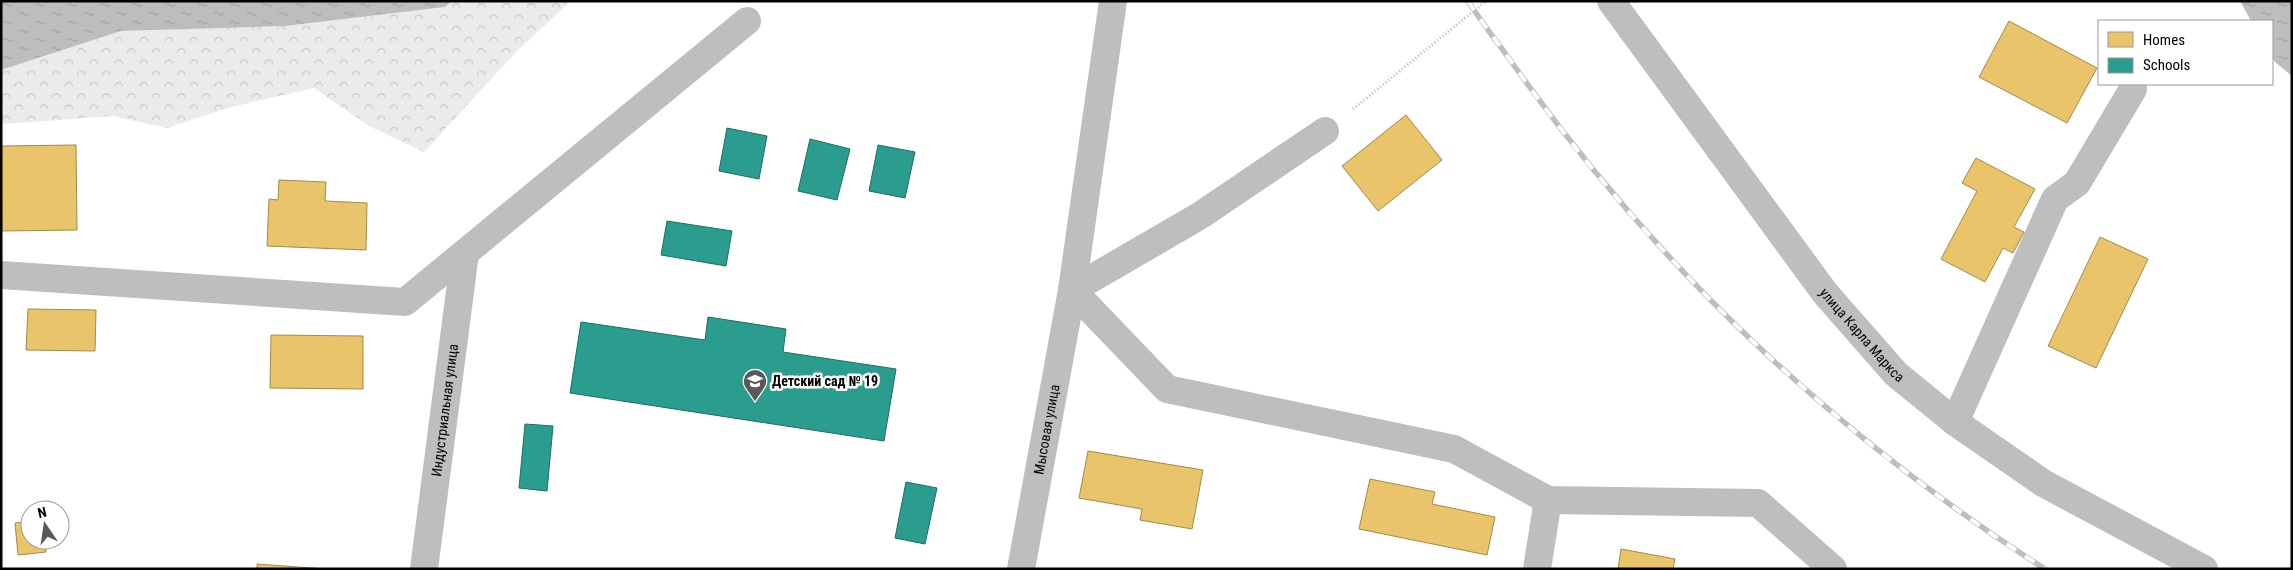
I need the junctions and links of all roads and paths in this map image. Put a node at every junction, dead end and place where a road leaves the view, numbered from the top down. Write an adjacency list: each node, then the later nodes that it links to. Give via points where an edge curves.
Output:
1 (1113, 1): 9 (street, Мысовая улица)
2 (1486, 1): 6 (path)
3 (1611, 1): 10 (street, улица Карла Маркса, via 1825,293 1896,374)
4 (747, 21): 7 (street)
5 (2133, 89): 10 (street, via 2077,183 2055,199)
6 (1325, 131): 9 (street, via 1201,215)
7 (465, 253): 8 (street, via 405,302); 12 (street, Индустриальная улица)
8 (1, 275)
9 (1072, 290): 11 (street, via 1167,389 1454,449); 13 (street, Мысовая улица)
10 (1955, 422): 16 (street, улица Карла Маркса, via 2043,483)
11 (1548, 500): 14 (street); 15 (street, via 1758,503)
12 (424, 569)
13 (1021, 569)
14 (1537, 569)
15 (1833, 569)
16 (2204, 569)

